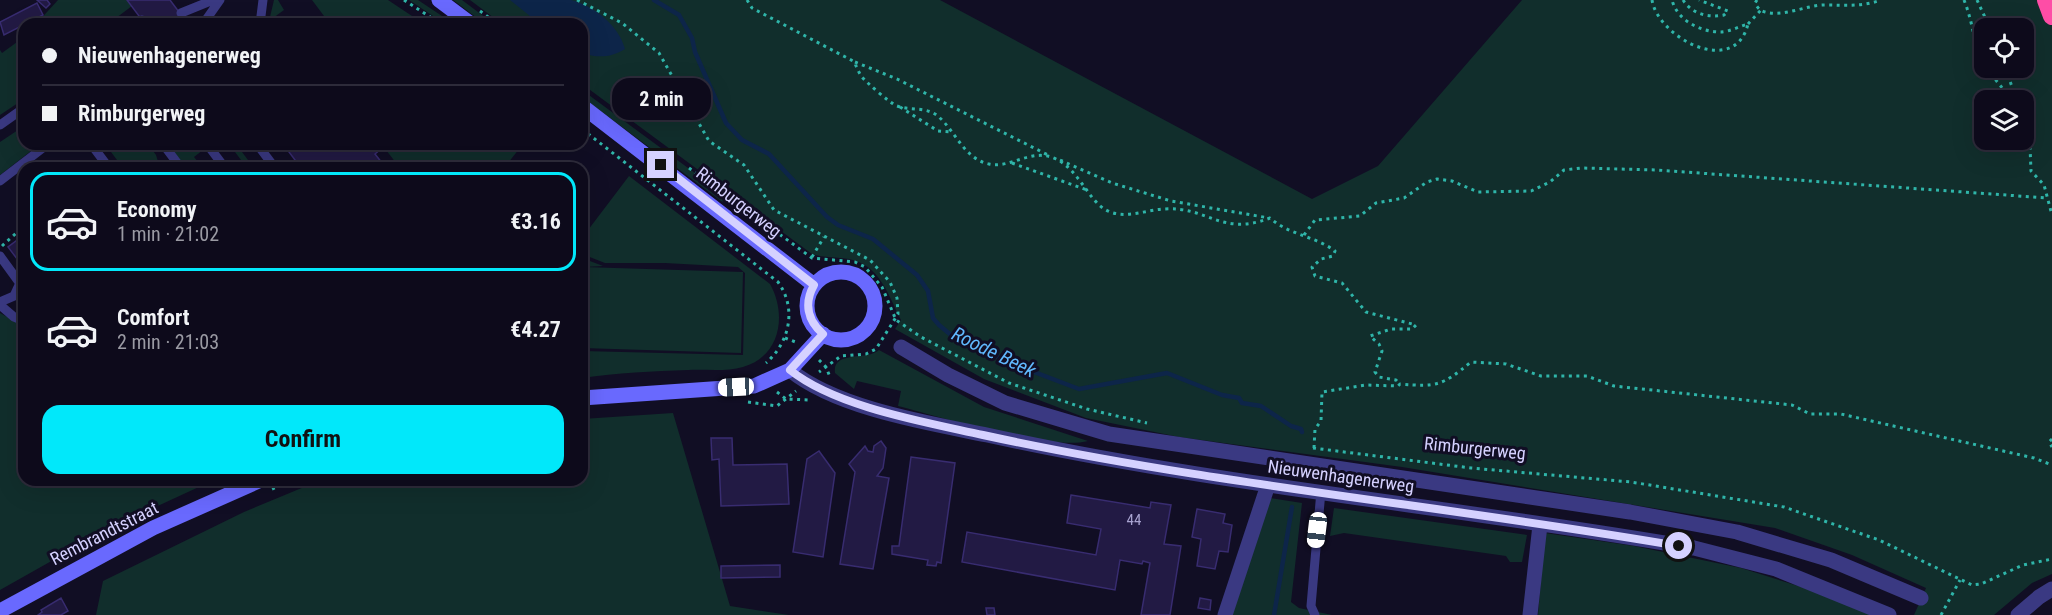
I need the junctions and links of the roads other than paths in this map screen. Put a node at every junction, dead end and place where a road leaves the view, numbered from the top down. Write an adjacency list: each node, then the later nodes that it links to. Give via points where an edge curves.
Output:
1 (213, 0): 6 (lane)
2 (220, 0): 8 (lane)
3 (263, 0): 9 (lane)
4 (439, 0): 10 (street)
5 (2046, 0): 7 (highway)
6 (181, 13)
7 (2052, 16)
8 (207, 18)
9 (260, 18)
10 (463, 18)
11 (588, 111): 20 (street, Rimburgerweg)
12 (18, 112): 13 (lane)
13 (0, 125)
14 (40, 150): 15 (lane)
15 (24, 162)
16 (18, 166): 17 (lane)
17 (0, 180)
18 (0, 256): 19 (lane)
19 (18, 281)
20 (814, 285): 24 (street, via 808,311); 24 (street, via 834,273 850,273 864,281 874,303 872,318 856,336 839,339)
21 (18, 291): 22 (lane)
22 (0, 304): 23 (lane)
23 (18, 319)
24 (823, 334): 26 (street)
25 (901, 347): 33 (street, via 1005,403 1109,434 1737,532 1821,556)
26 (790, 370): 27 (street, via 754,386); 28 (street, Nieuwenhagenerweg, via 806,383 906,418 1041,447)
27 (588, 398)
28 (1268, 485): 30 (street, Nieuwenhagenerweg); 35 (street)
29 (248, 486): 34 (street, Rembrandtstraat, via 153,528)
30 (1321, 491): 31 (street, Nieuwenhagenerweg); 36 (lane, via 1311,606)
31 (1540, 525): 37 (street); 38 (street, Nieuwenhagenerweg, via 1726,556 1811,582)
32 (2052, 589): 39 (street)
33 (1921, 598)
34 (0, 611)
35 (1225, 615)
36 (1315, 615)
37 (1530, 615)
38 (1889, 615)
39 (2018, 615)

